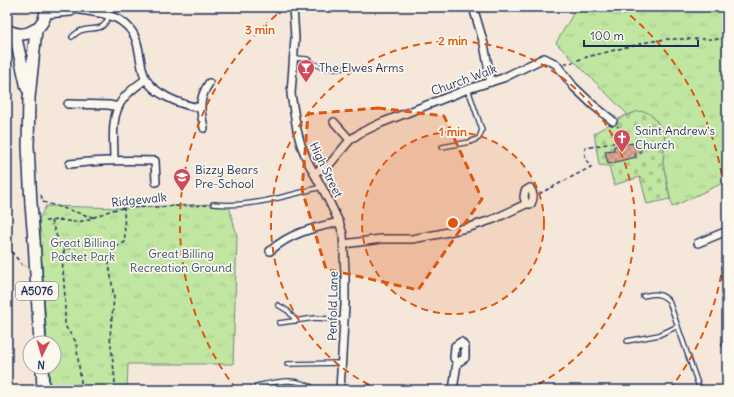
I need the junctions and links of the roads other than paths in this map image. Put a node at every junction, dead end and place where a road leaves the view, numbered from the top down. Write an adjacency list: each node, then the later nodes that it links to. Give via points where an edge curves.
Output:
1 (62, 7): 6 (street)
2 (293, 7): 11 (street, High Street)
3 (473, 7): 14 (street, via 484,44)
4 (46, 10): 6 (street); 8 (main road)
5 (96, 10): 6 (street); 7 (street)
6 (79, 11)
7 (109, 15): 10 (lane, via 104,25 84,30); 13 (street, via 133,33)
8 (36, 30): 9 (main road, via 22,34); 17 (main road, A5076)
9 (11, 32): 17 (main road, A5076)
10 (72, 37)
11 (294, 58): 12 (lane, via 306,59 327,68); 28 (street, High Street, via 291,94 293,109 301,145)
12 (345, 68)
13 (146, 79): 19 (street, via 123,99); 20 (street, via 167,97)
14 (491, 82): 16 (street, Church Walk); 21 (street, Church Walk, via 544,58 556,64 574,87)
15 (209, 83): 20 (street)
16 (468, 89): 24 (street, Church Walk, via 381,123); 25 (lane, via 482,130 479,138)
17 (29, 98): 44 (main road, A5076, bridge, via 28,146)
18 (68, 104): 19 (street)
19 (118, 107): 26 (street, via 114,121)
20 (200, 108): 23 (street)
21 (613, 121)
22 (334, 122): 24 (street)
23 (204, 128)
24 (350, 140): 28 (street, Church Walk, via 329,165)
25 (442, 147)
26 (114, 160): 27 (street); 29 (street, via 155,161)
27 (70, 164)
28 (314, 173): 30 (street, High Street)
29 (156, 182)
30 (321, 187): 32 (lane, via 267,201 229,206); 33 (street, High Street)
31 (534, 196): 36 (street, via 530,188 525,191 526,204 470,227 412,238)
32 (213, 204)
33 (339, 222): 36 (street, Penfold Lane); 37 (street, via 285,239)
34 (727, 231): 35 (street)
35 (698, 243)
36 (344, 244): 40 (street, Penfold Lane)
37 (270, 251)
38 (643, 296): 43 (lane, via 664,296 669,301)
39 (278, 305): 41 (lane, via 288,311)
40 (344, 320): 41 (lane, via 315,318); 46 (street, Penfold Lane)
41 (296, 321): 42 (lane)
42 (279, 322)
43 (678, 326): 45 (lane, via 659,335); 55 (lane)
44 (40, 335)
45 (627, 341)
46 (342, 363): 48 (lane); 53 (street, Penfold Lane)
47 (457, 363): 54 (street)
48 (287, 364)
49 (42, 375): 51 (main road)
50 (256, 386): 52 (lane, via 294,381 303,382)
51 (43, 390)
52 (317, 390)
53 (340, 390)
54 (453, 390)
55 (700, 390)

